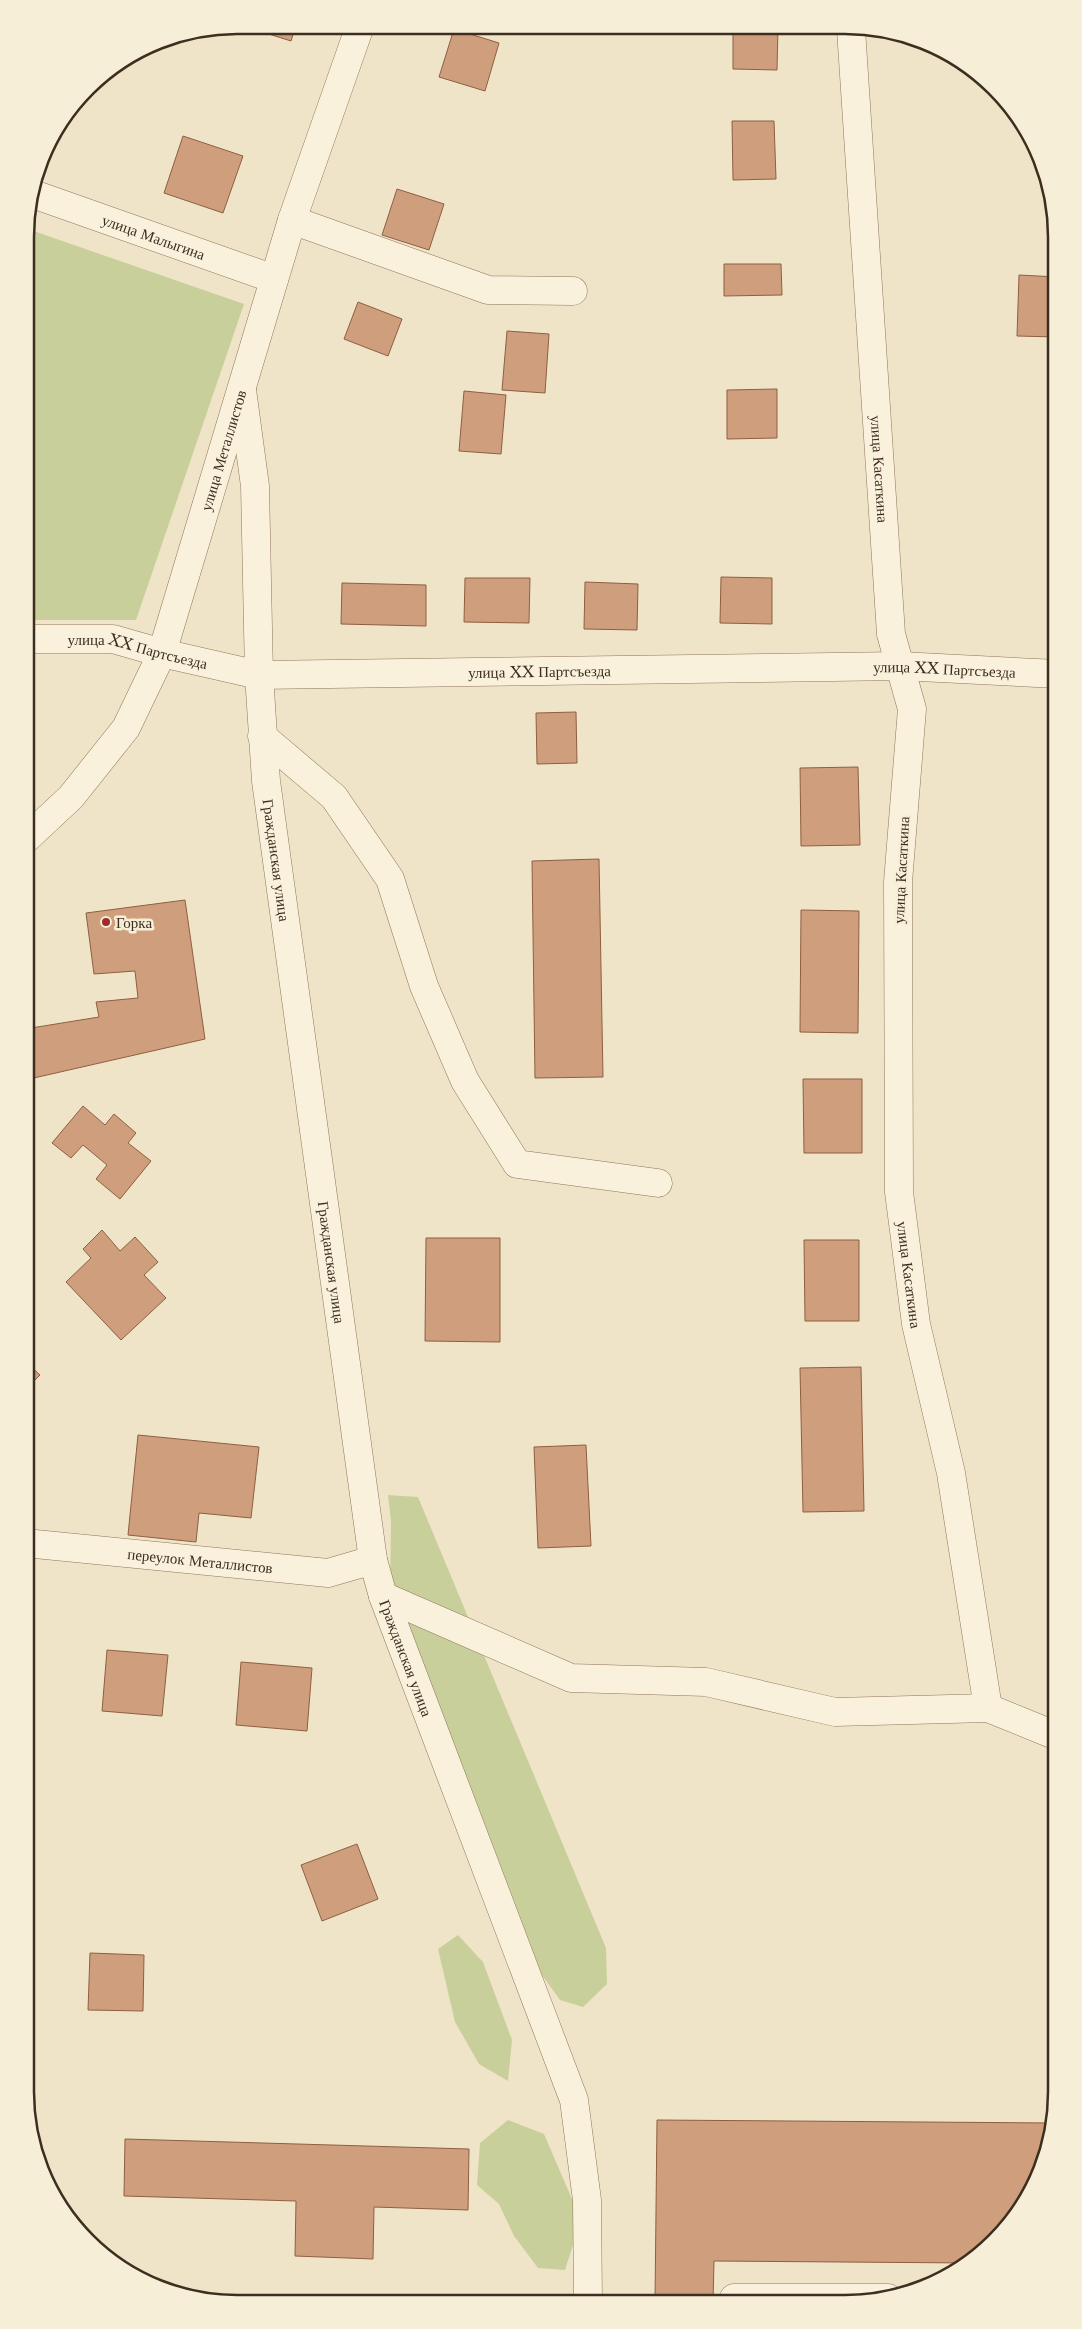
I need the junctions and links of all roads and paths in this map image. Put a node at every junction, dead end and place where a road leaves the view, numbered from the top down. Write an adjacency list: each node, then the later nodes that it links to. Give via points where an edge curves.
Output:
1 (357, 34): 4 (street, улица Металлистов)
2 (851, 34): 10 (street, улица Касаткина, via 891,634)
3 (38, 196): 5 (street, улица Малыгина)
4 (292, 220): 5 (street, улица Металлистов); 6 (street, via 488,290)
5 (274, 279): 7 (street, улица Металлистов)
6 (573, 291)
7 (242, 390): 9 (street, улица Металлистов); 12 (street, Гражданская улица, via 255,486)
8 (34, 639): 9 (street, улица XX Партсъезда, via 113,639)
9 (162, 653): 12 (street, улица XX Партсъезда); 14 (street, улица Металлистов, via 126,728 71,797)
10 (900, 666): 11 (street, улица XX Партсъезда); 12 (street, улица XX Партсъезда); 19 (street, улица Касаткина, via 912,709 898,882 900,1192 916,1324 952,1473)
11 (1048, 674)
12 (259, 675): 13 (street, Гражданская улица)
13 (262, 736): 15 (street, via 334,797 390,879 424,986 461,1073 517,1164); 17 (street, Гражданская улица)
14 (34, 832)
15 (658, 1183)
16 (34, 1544): 17 (street, переулок Металлистов, via 328,1573)
17 (374, 1560): 18 (street, Гражданская улица)
18 (383, 1596): 19 (street, via 571,1678 706,1682 835,1712); 21 (street, Гражданская улица, via 574,2100 587,2200)
19 (988, 1708): 20 (street)
20 (1048, 1732)
21 (588, 2295)

